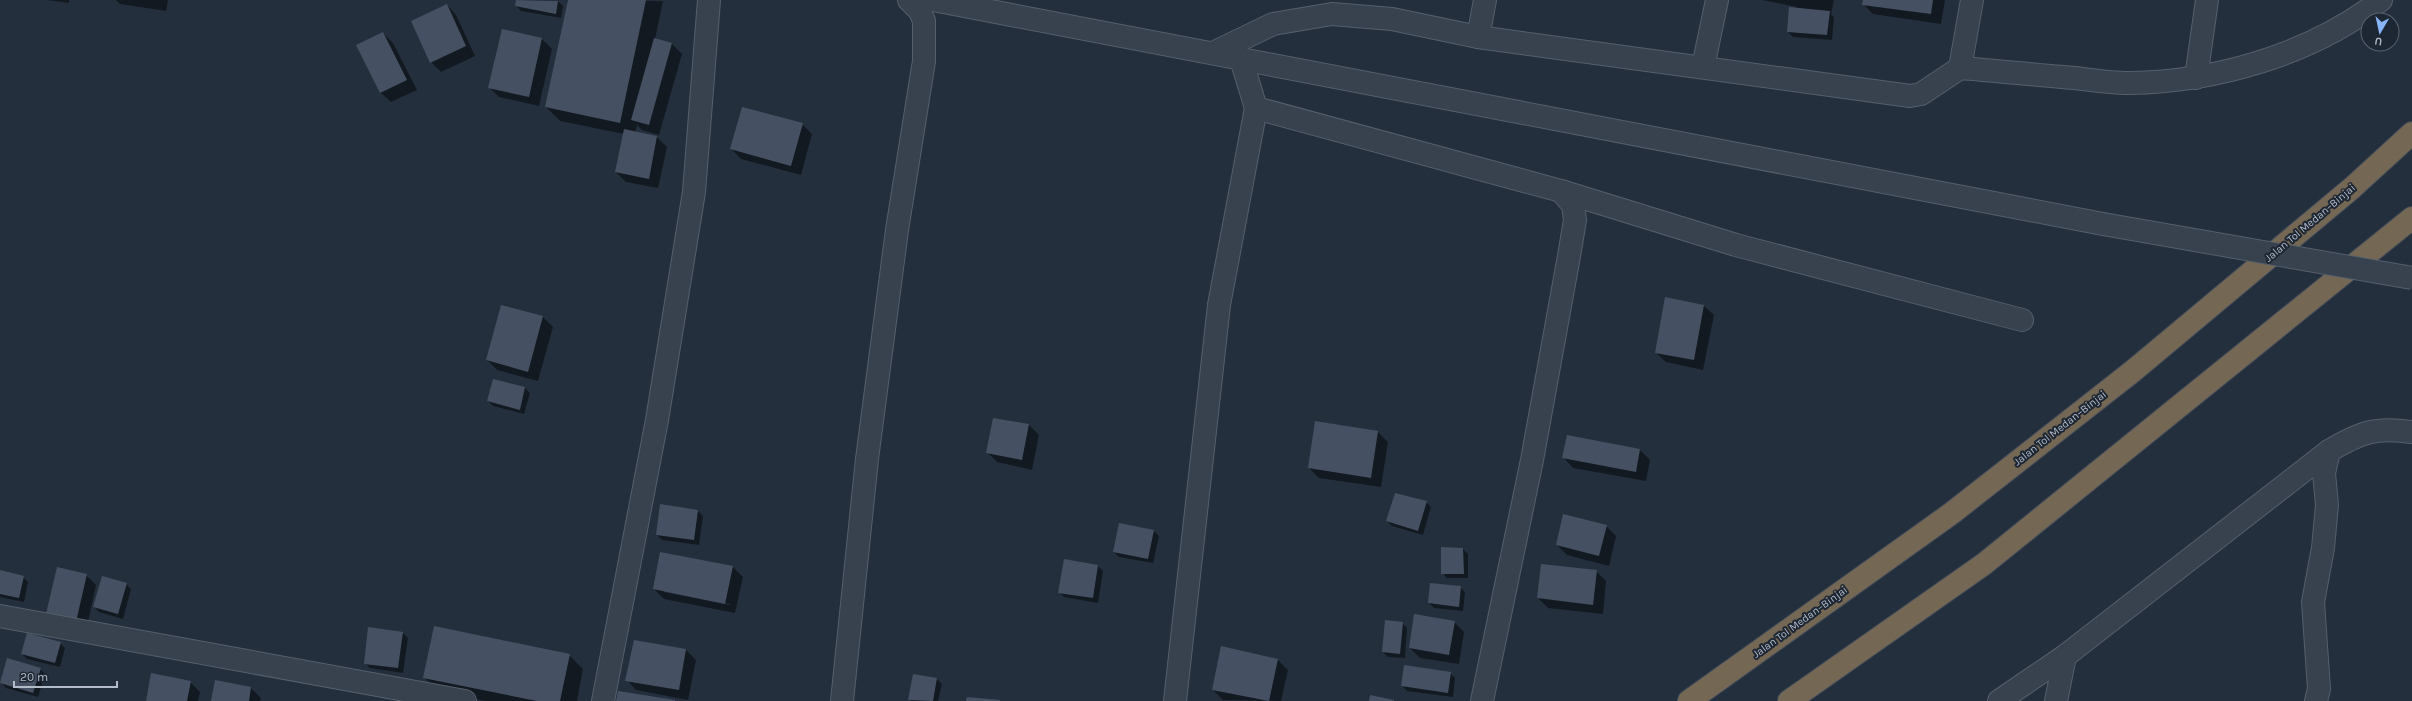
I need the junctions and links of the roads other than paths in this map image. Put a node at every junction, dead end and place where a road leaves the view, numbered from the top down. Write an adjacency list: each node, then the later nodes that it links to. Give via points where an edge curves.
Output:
1 (709, 0): 27 (street, via 694,192 658,420)
2 (909, 0): 28 (street, via 924,21 924,61 897,230 867,459)
3 (933, 0): 10 (street)
4 (1485, 0): 9 (street)
5 (1717, 0): 12 (street)
6 (1972, 0): 13 (street)
7 (2207, 0): 14 (street)
8 (2380, 0): 14 (street, via 2362,14 2316,40 2237,70)
9 (1478, 38): 10 (street, via 1392,19 1332,14 1273,24); 12 (street)
10 (1213, 53): 11 (street)
11 (1241, 59): 15 (street); 19 (street, bridge, via 2103,224)
12 (1703, 67): 13 (street, via 1910,96 1921,94)
13 (1960, 68): 14 (street, via 2128,83)
14 (2196, 78)
15 (1256, 108): 17 (street); 29 (street, via 1219,305)
16 (2412, 133): 31 (highway, Jalan Tol Medan–Binjai, via 2352,188 2133,371 1965,503)
17 (1560, 191): 20 (street, via 1736,245); 30 (street, via 1573,205 1575,220 1532,460)
18 (2412, 218): 32 (highway, via 1984,564)
19 (2412, 278)
20 (2022, 320)
21 (2412, 432): 22 (street, via 2389,429 2366,432)
22 (2329, 451): 24 (street); 35 (street, via 2324,473 2326,505 2323,548 2313,602 2320,689)
23 (0, 616): 25 (street)
24 (2065, 656): 33 (street); 34 (street)
25 (400, 695): 26 (street)
26 (465, 701)
27 (603, 701)
28 (842, 701)
29 (1175, 701)
30 (1482, 701)
31 (1689, 701)
32 (1789, 701)
33 (1998, 701)
34 (2056, 701)
35 (2316, 701)

